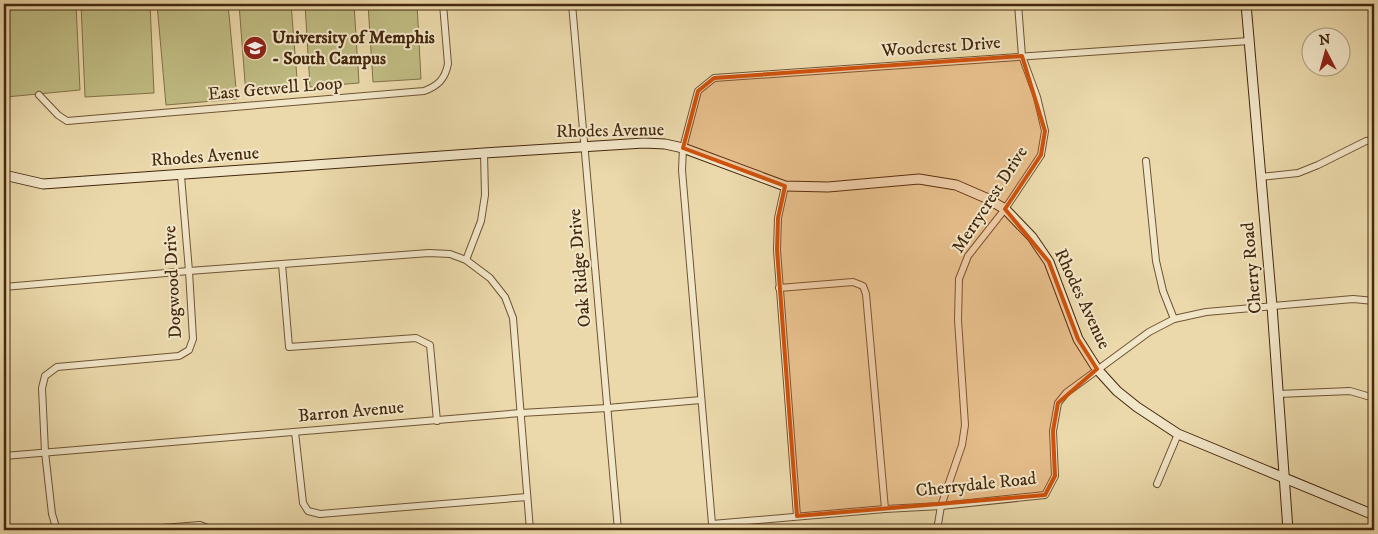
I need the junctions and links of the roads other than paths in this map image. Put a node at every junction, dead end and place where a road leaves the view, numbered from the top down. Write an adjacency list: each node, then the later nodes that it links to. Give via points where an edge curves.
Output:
1 (443, 4): 7 (street, East Getwell Loop, via 447,72 435,86 424,91 67,121)
2 (572, 4): 9 (street, Oak Ridge Drive)
3 (1018, 4): 6 (street, Merrycrest Drive)
4 (1246, 4): 5 (main road, Cherry Road)
5 (1249, 41): 6 (street, Woodcrest Drive); 15 (main road, Cherry Road)
6 (1022, 56): 10 (street, Woodcrest Drive, via 714,78 698,91); 17 (street, Merrycrest Drive, via 1045,131 1041,156)
7 (40, 95)
8 (1374, 140): 15 (street, via 1346,149 1298,173)
9 (585, 147): 10 (main road, Rhodes Avenue, via 644,143); 11 (main road, Rhodes Avenue); 30 (street, Oak Ridge Drive)
10 (683, 148): 16 (main road, Rhodes Avenue); 29 (street, Woodcrest Drive, via 682,170)
11 (484, 153): 14 (main road, Rhodes Avenue); 18 (street, via 485,195 481,221)
12 (1146, 161): 25 (street, via 1156,261)
13 (4, 175): 14 (main road, Rhodes Avenue, via 43,184)
14 (181, 176): 20 (street, Dogwood Drive)
15 (1260, 177): 24 (main road, Cherry Road)
16 (785, 186): 17 (main road, Rhodes Avenue, via 828,187 919,179 956,185); 22 (street, via 778,218)
17 (1005, 209): 26 (main road, Rhodes Avenue, via 1032,237 1049,262 1078,339); 40 (street, Merrycrest Drive, via 968,256 959,279 958,320 965,425 962,445)
18 (466, 260): 19 (street, via 450,254 429,253); 31 (street, via 490,278 505,297 513,318)
19 (282, 264): 20 (street); 32 (street, via 289,347 416,338 430,345)
20 (189, 271): 21 (street); 35 (street, Dogwood Drive, via 193,340 190,350 178,356 57,367 45,376 42,388)
21 (4, 287)
22 (779, 288): 41 (street, via 854,282 863,286); 43 (street)
23 (1374, 301): 24 (street, Cherrydale Road)
24 (1272, 306): 25 (street, Cherrydale Road, via 1206,312); 27 (main road, Cherry Road)
25 (1174, 319): 26 (street, Cherrydale Road)
26 (1097, 368): 34 (main road, Rhodes Avenue, via 1117,391); 40 (street, Cherrydale Road, via 1058,403 1053,431 1055,476 1045,495)
27 (1278, 394): 28 (street, via 1350,391); 37 (main road, Cherry Road)
28 (1374, 398)
29 (701, 400): 30 (street, Barron Avenue); 44 (street, Woodcrest Drive)
30 (607, 408): 31 (street, Barron Avenue); 49 (street, Oak Ridge Drive)
31 (521, 413): 32 (street, Barron Avenue); 39 (street)
32 (436, 421): 33 (street, Barron Avenue)
33 (295, 432): 35 (street, Barron Avenue); 39 (street, via 303,502 308,511 320,514)
34 (1178, 434): 37 (main road, Rhodes Avenue); 38 (street)
35 (45, 452): 36 (street, Barron Avenue); 45 (street, Dogwood Drive, via 52,514)
36 (4, 456)
37 (1284, 477): 42 (main road, Rhodes Avenue); 51 (main road, Cherry Road)
38 (1157, 484)
39 (527, 497): 48 (street)
40 (941, 506): 41 (street, Cherrydale Road); 50 (street, Merrycrest Drive)
41 (886, 509): 43 (street, Cherrydale Road)
42 (1373, 511)
43 (797, 516): 44 (street, Cherrydale Road)
44 (711, 527)
45 (59, 530)
46 (137, 530): 47 (street, via 200,525)
47 (213, 530)
48 (530, 530)
49 (618, 530)
50 (937, 530)
51 (1288, 530)

